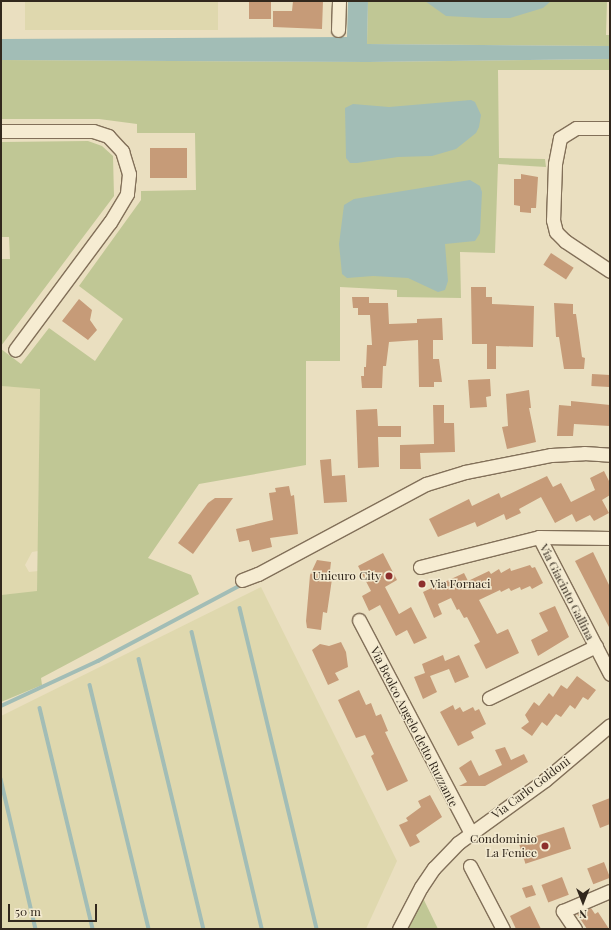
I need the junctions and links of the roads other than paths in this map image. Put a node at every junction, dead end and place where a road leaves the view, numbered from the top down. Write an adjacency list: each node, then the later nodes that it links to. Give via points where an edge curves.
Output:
1 (339, 1): 2 (street)
2 (338, 30)
3 (610, 128): 5 (street, via 576,128 560,138 555,164 553,220 556,232 565,241)
4 (1, 131): 6 (street, via 93,131 108,136 122,151 128,174 127,194 110,222)
5 (610, 270)
6 (14, 350)
7 (610, 456): 11 (street, via 584,452 550,456 465,472 426,484 258,574)
8 (539, 537): 9 (street, Via Giacinto Gallina); 10 (street, Via Giacinto Gallina); 13 (street, Via Giacinto Gallina)
9 (610, 538)
10 (420, 567)
11 (242, 580)
12 (359, 620): 17 (street, Via Beolco Angelo detto Ruzzante)
13 (596, 646): 14 (street, Via Giacinto Gallina); 15 (street, Via Giacinto Gallina)
14 (610, 674)
15 (488, 698)
16 (610, 725): 17 (street, Via Carlo Goldoni, via 545,780)
17 (471, 833): 20 (street, Via Carlo Goldoni, via 434,868 409,906)
18 (470, 866): 21 (street)
19 (610, 891): 22 (street, via 563,911)
20 (399, 929)
21 (503, 929)
22 (575, 929)

